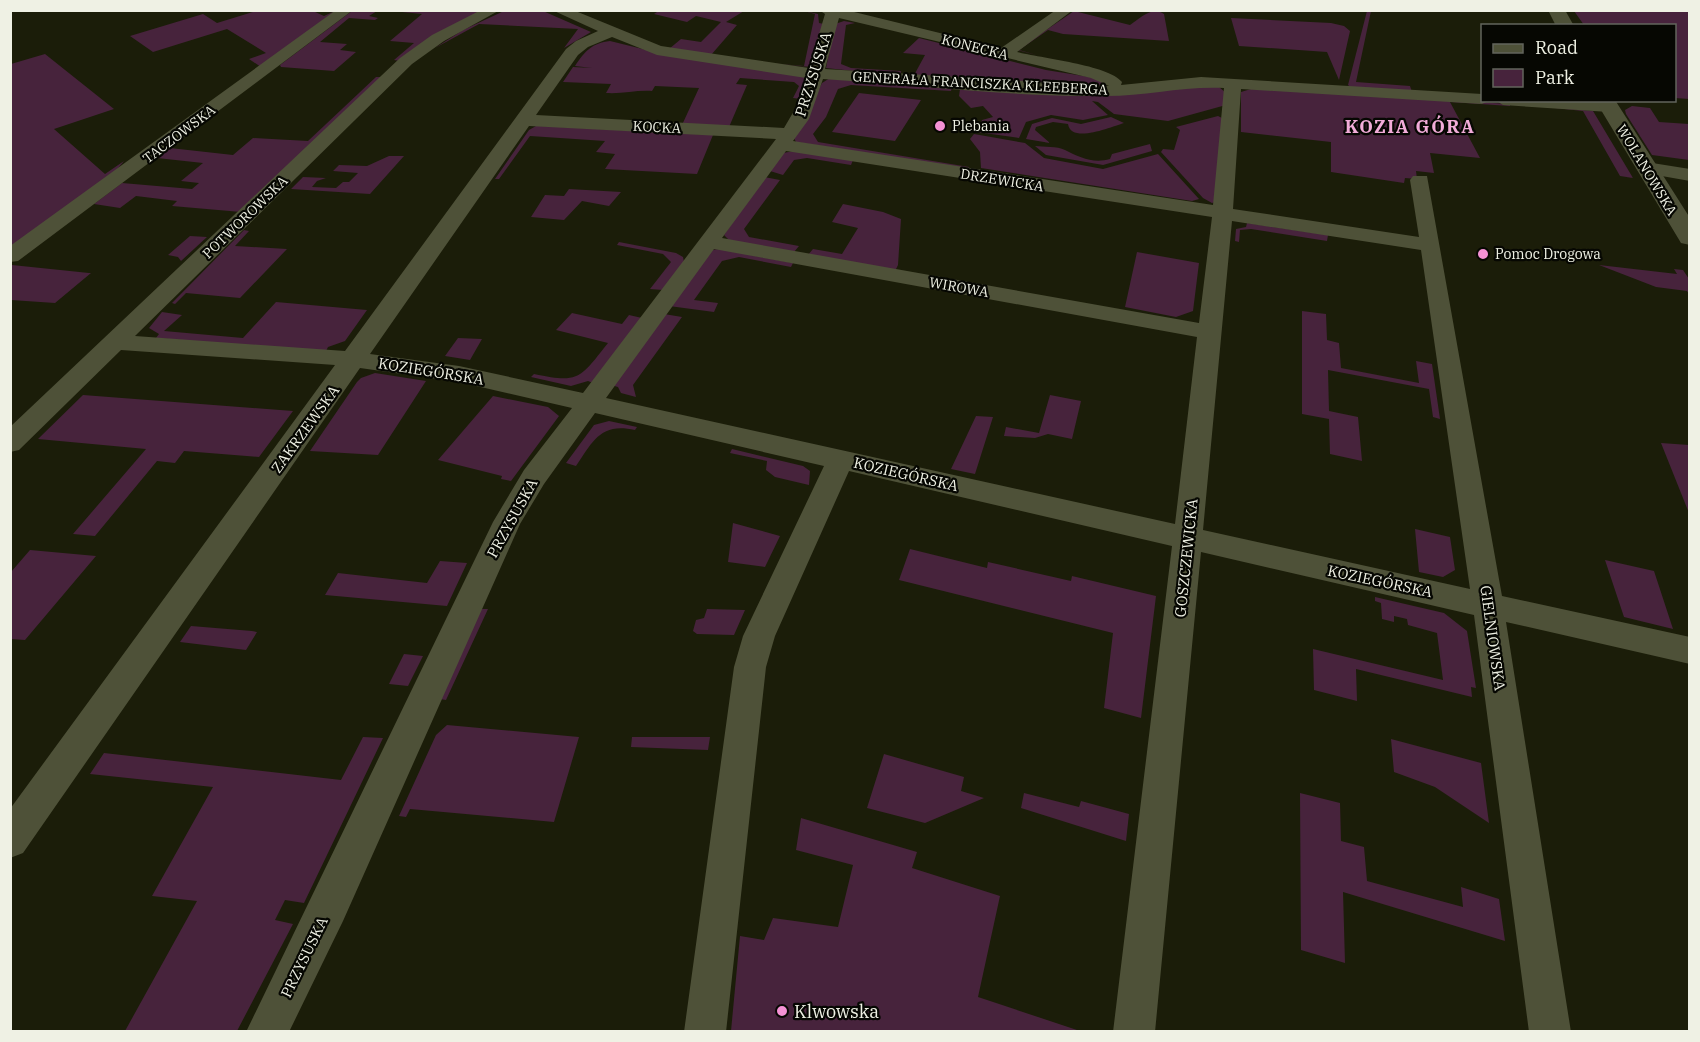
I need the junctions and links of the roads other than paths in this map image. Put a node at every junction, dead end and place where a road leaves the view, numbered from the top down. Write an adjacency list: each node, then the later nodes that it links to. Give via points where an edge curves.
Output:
1 (346, 10): 27 (street, TACZOWSKA)
2 (493, 10): 29 (street, POTWOROWSKA, via 438,38 406,61)
3 (559, 10): 8 (street, GENERAŁA FRANCISZKA KLEEBERGA)
4 (1556, 10): 7 (street)
5 (831, 11): 9 (street, KONECKA); 10 (street, PRZYSUSKA)
6 (1063, 11): 9 (street)
7 (1563, 24)
8 (610, 32): 10 (street, GENERAŁA FRANCISZKA KLEEBERGA, via 675,54); 16 (street, ZAKRZEWSKA, via 572,52)
9 (1004, 54): 12 (street, KONECKA, via 1105,76)
10 (816, 73): 12 (street, GENERAŁA FRANCISZKA KLEEBERGA, via 1061,90); 17 (street, PRZYSUSKA, via 807,104)
11 (1233, 84): 12 (street, GENERAŁA FRANCISZKA KLEEBERGA, via 1186,82); 13 (street, GENERAŁA FRANCISZKA KLEEBERGA); 23 (street, GOSZCZEWICKA)
12 (1121, 90)
13 (1481, 99)
14 (1555, 102): 15 (street)
15 (1607, 104): 18 (street, WOLANOWSKA)
16 (524, 120): 17 (street, KOCKA); 30 (street, ZAKRZEWSKA)
17 (786, 140): 23 (street, DRZEWICKA); 25 (street, PRZYSUSKA)
18 (1650, 175): 19 (street); 21 (street); 22 (street, WOLANOWSKA)
19 (1689, 175)
20 (1420, 180): 26 (street, GIELNIOWSKA)
21 (1689, 189)
22 (1680, 210): 24 (street, WOLANOWSKA)
23 (1222, 215): 26 (street); 28 (street, GOSZCZEWICKA)
24 (1689, 238)
25 (709, 242): 28 (street, WIROWA); 31 (street, PRZYSUSKA)
26 (1430, 245): 35 (street, GIELNIOWSKA)
27 (10, 256)
28 (1209, 332): 34 (street, GOSZCZEWICKA)
29 (116, 342): 30 (street, KOZIEGÓRSKA); 32 (street, POTWOROWSKA)
30 (353, 359): 31 (street, KOZIEGÓRSKA, via 439,370); 37 (street, ZAKRZEWSKA)
31 (590, 402): 33 (street, KOZIEGÓRSKA); 38 (street, PRZYSUSKA, via 534,477 507,522)
32 (10, 443)
33 (841, 459): 34 (street, KOZIEGÓRSKA); 39 (street, via 762,631 750,667)
34 (1188, 539): 35 (street, KOZIEGÓRSKA); 40 (street, GOSZCZEWICKA)
35 (1488, 605): 36 (street, KOZIEGÓRSKA); 41 (street, GIELNIOWSKA)
36 (1689, 651)
37 (10, 840)
38 (267, 1032)
39 (705, 1032)
40 (1134, 1032)
41 (1550, 1032)

